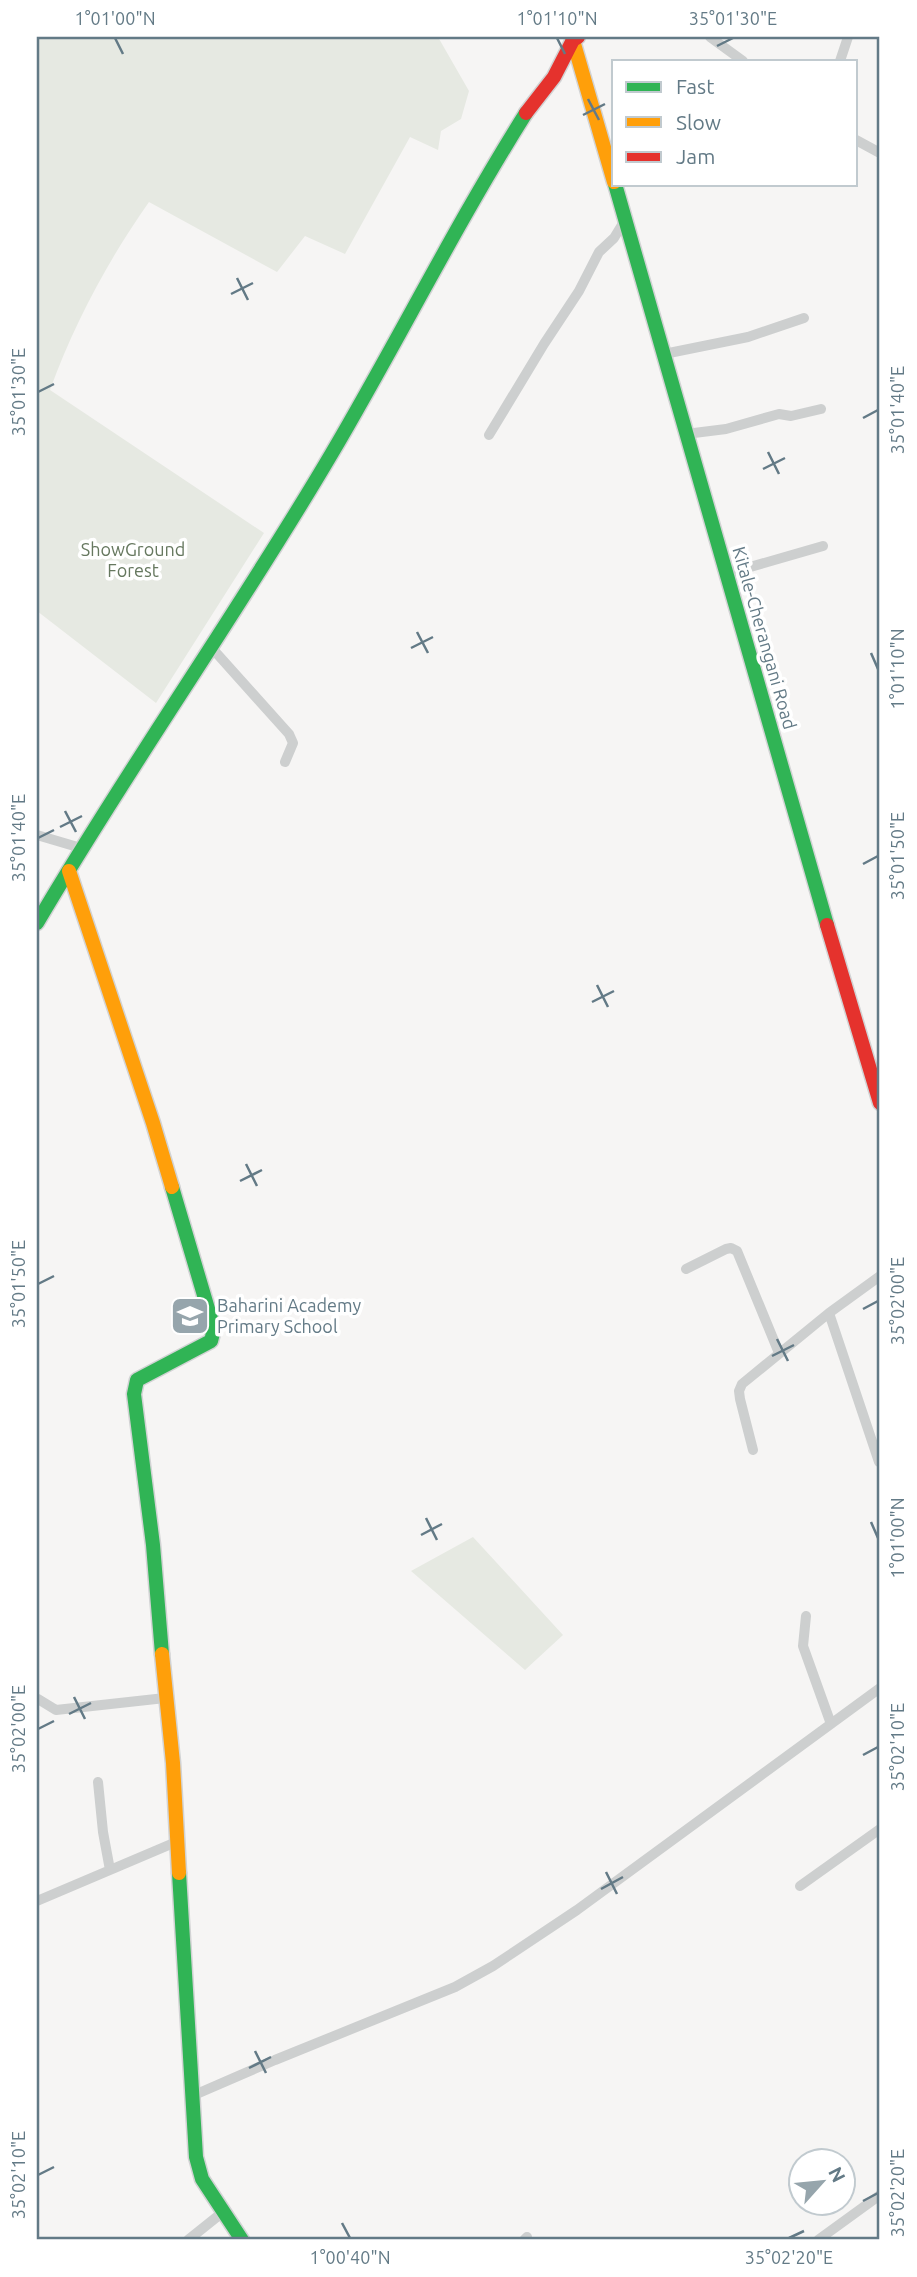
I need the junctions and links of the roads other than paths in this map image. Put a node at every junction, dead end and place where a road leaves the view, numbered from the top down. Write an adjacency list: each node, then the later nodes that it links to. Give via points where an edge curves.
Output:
1 (710, 37): 4 (street)
2 (848, 37): 5 (street)
3 (575, 38): 8 (street, Kitale-Cherangani Road); 18 (street, via 482,183 332,453)
4 (742, 60)
5 (840, 60)
6 (858, 142): 7 (street)
7 (880, 153)
8 (612, 172)
9 (616, 186): 10 (street, Kitale-Cherangani Road)
10 (625, 220): 12 (street, Kitale-Cherangani Road); 15 (street, via 599,252)
11 (804, 318): 12 (street, via 748,337)
12 (664, 354): 14 (street, Kitale-Cherangani Road)
13 (821, 409): 14 (street)
14 (687, 434): 17 (street, Kitale-Cherangani Road)
15 (489, 435)
16 (823, 546): 17 (street)
17 (726, 574): 24 (street, Kitale-Cherangani Road)
18 (211, 647): 19 (street, via 289,734 293,743); 21 (street)
19 (285, 762)
20 (37, 835): 21 (street)
21 (81, 848): 22 (street)
22 (69, 871): 23 (street); 33 (street, via 153,1123 214,1329 211,1341 142,1376 134,1387)
23 (37, 923)
24 (880, 1102)
25 (686, 1269): 28 (street, via 726,1249 737,1251)
26 (880, 1276): 27 (street)
27 (828, 1313): 28 (street); 30 (street)
28 (779, 1353): 29 (street, via 740,1387)
29 (753, 1450)
30 (879, 1462)
31 (806, 1616): 35 (street, via 803,1646)
32 (880, 1688): 35 (street)
33 (165, 1698): 34 (street, via 56,1710); 38 (street)
34 (38, 1699)
35 (831, 1724): 42 (street, via 493,1966 455,1987)
36 (98, 1782): 39 (street)
37 (880, 1829): 40 (street)
38 (176, 1842): 39 (street); 42 (street)
39 (110, 1870): 41 (street)
40 (800, 1886)
41 (37, 1901)
42 (192, 2096): 44 (street, via 198,2168)
43 (880, 2195): 47 (street)
44 (223, 2212): 45 (street); 46 (street)
45 (187, 2240)
46 (242, 2240)
47 (818, 2240)

